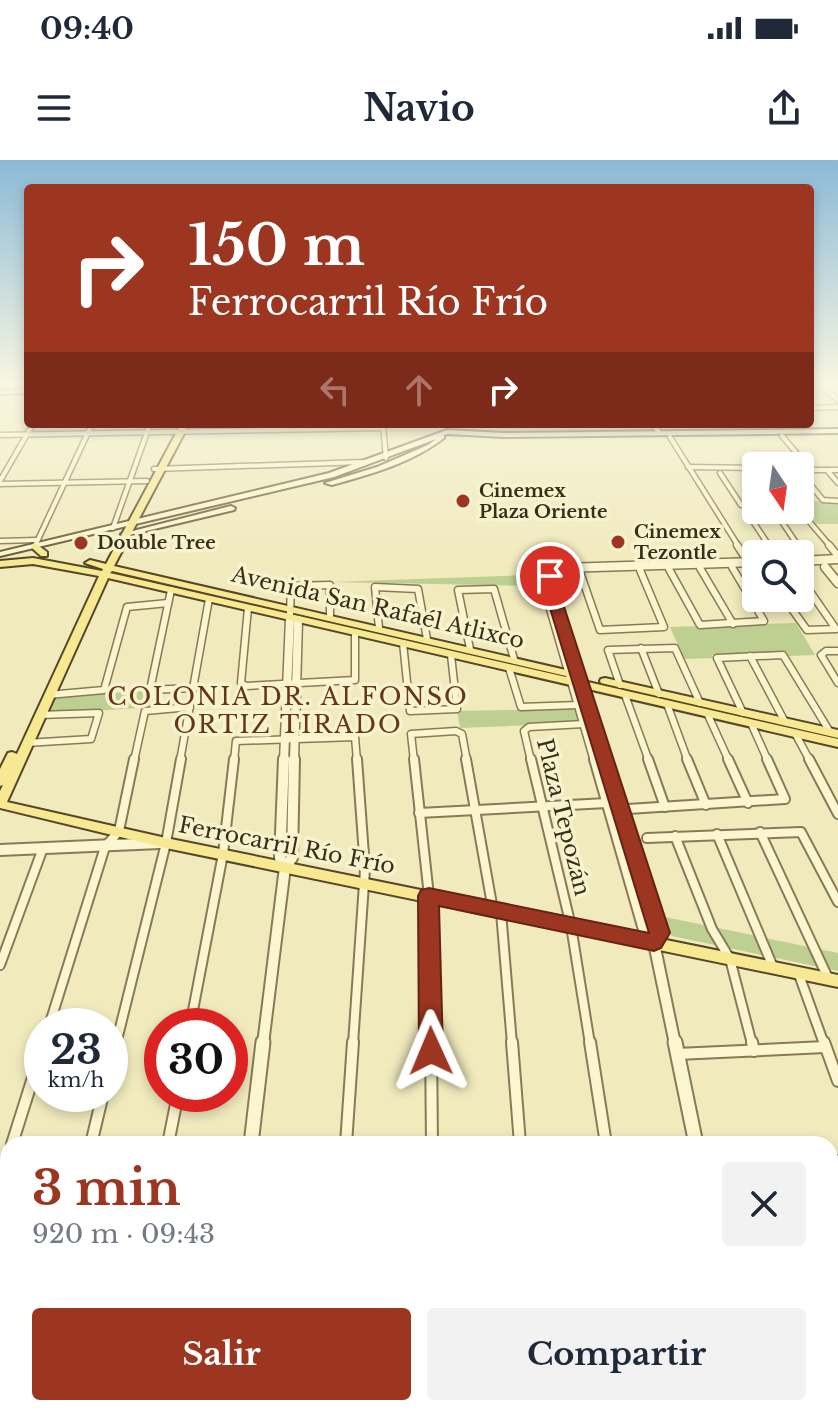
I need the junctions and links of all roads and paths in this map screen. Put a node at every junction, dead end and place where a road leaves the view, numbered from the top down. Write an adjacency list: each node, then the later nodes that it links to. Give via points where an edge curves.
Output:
1 (23, 443): 27 (street)
2 (82, 443): 26 (street)
3 (143, 443): 24 (street)
4 (171, 443): 15 (main road)
5 (384, 443): 10 (street)
6 (417, 443): 10 (main road)
7 (429, 443): 10 (main road)
8 (431, 443): 22 (main road)
9 (673, 443): 12 (street)
10 (385, 456): 11 (main road)
11 (373, 461): 15 (street); 18 (main road)
12 (688, 467): 16 (street); 23 (street)
13 (838, 467): 14 (street); 19 (street)
14 (814, 468)
15 (157, 469): 25 (main road); 34 (main road)
16 (742, 469)
17 (814, 469): 19 (street)
18 (351, 470): 22 (main road); 29 (main road)
19 (827, 470): 28 (street)
20 (742, 472): 21 (street)
21 (720, 473): 23 (street); 32 (street)
22 (360, 475): 29 (main road)
23 (696, 479): 37 (street)
24 (129, 481): 25 (street); 26 (street); 34 (street)
25 (147, 481): 34 (main road)
26 (64, 482): 27 (street); 36 (street)
27 (0, 483)
28 (838, 483)
29 (311, 484): 34 (main road)
30 (814, 486): 31 (street, via 827,501)
31 (838, 501)
32 (742, 505)
33 (811, 524): 39 (street)
34 (122, 528): 36 (main road); 49 (main road)
35 (0, 541): 36 (street)
36 (35, 543): 38 (main road); 40 (main road)
37 (742, 548)
38 (44, 554): 40 (main road, Avenida San Rafaél Atlixco); 49 (main road, Avenida San Rafaél Atlixco)
39 (836, 558): 41 (street); 46 (street)
40 (1, 559): 49 (main road, Avenida San Rafaél Atlixco)
41 (814, 561)
42 (742, 564): 50 (street)
43 (814, 564): 46 (street)
44 (742, 566): 45 (street)
45 (732, 567): 47 (street); 62 (street, via 764,619)
46 (825, 567): 53 (street)
47 (700, 568): 48 (street); 62 (street)
48 (669, 569): 51 (street); 62 (street, via 697,623)
49 (103, 570): 54 (main road, Avenida San Rafaél Atlixco); 60 (main road, Avenida San Rafaél Atlixco); 80 (main road); 94 (main road)
50 (564, 570): 52 (street); 73 (street, via 550,576 549,582)
51 (640, 570): 52 (street); 52 (street, via 664,627 600,630)
52 (580, 572)
53 (838, 583)
54 (171, 590): 56 (main road, Avenida San Rafaél Atlixco); 57 (street)
55 (814, 597): 59 (street, via 836,629 807,630)
56 (209, 599): 58 (main road, Avenida San Rafaél Atlixco); 77 (street)
57 (168, 603): 77 (street, via 150,690); 80 (street, via 127,607 106,688)
58 (248, 608): 60 (main road, Avenida San Rafaél Atlixco); 76 (street, via 240,689)
59 (794, 612)
60 (294, 613): 61 (main road, Avenida San Rafaél Atlixco); 61 (street, via 291,586 330,585); 64 (main road, Avenida San Rafaél Atlixco); 74 (street); 76 (street)
61 (330, 616): 63 (main road, Avenida San Rafaél Atlixco)
62 (733, 624)
63 (379, 628): 65 (main road, Avenida San Rafaél Atlixco); 65 (street, via 375,587 418,589)
64 (355, 632): 66 (main road, Avenida San Rafaél Atlixco); 74 (street, via 355,680)
65 (427, 639): 68 (main road, Avenida San Rafaél Atlixco)
66 (403, 643): 70 (main road, Avenida San Rafaél Atlixco); 70 (street, via 410,711 457,709)
67 (641, 648): 78 (street, via 607,651); 79 (street); 84 (street, via 675,648)
68 (470, 649): 72 (main road, Avenida San Rafaél Atlixco); 72 (street, via 458,590 494,589)
69 (838, 651): 75 (street, via 821,655)
70 (451, 655): 72 (main road, Avenida San Rafaél Atlixco)
71 (750, 656): 85 (street, via 717,658); 87 (street); 92 (street, via 785,657)
72 (511, 663): 73 (main road, Avenida San Rafaél Atlixco); 82 (street, via 519,705)
73 (575, 679): 78 (main road, Avenida San Rafaél Atlixco); 82 (street); 121 (street, via 660,933)
74 (298, 683): 76 (street); 91 (street)
75 (838, 683)
76 (284, 684): 91 (street)
77 (193, 688): 83 (street)
78 (623, 690): 79 (main road, Avenida San Rafaél Atlixco); 81 (main road, Avenida San Rafaél Atlixco); 100 (street)
79 (659, 694): 84 (main road, Avenida San Rafaél Atlixco)
80 (48, 695): 86 (main road)
81 (667, 704): 84 (main road, Avenida San Rafaél Atlixco); 97 (street)
82 (578, 705): 89 (street)
83 (190, 707): 105 (street, via 145,711); 110 (street)
84 (704, 708): 85 (main road, Avenida San Rafaél Atlixco); 88 (main road, Avenida San Rafaél Atlixco); 96 (street)
85 (743, 713): 87 (main road, Avenida San Rafaél Atlixco)
86 (39, 715): 93 (main road); 93 (street, via 99,713 91,739)
87 (785, 722): 92 (main road, Avenida San Rafaél Atlixco)
88 (751, 723): 90 (main road, Avenida San Rafaél Atlixco); 96 (street, via 785,799)
89 (584, 724): 95 (street); 99 (street, Plaza Tepozán, via 525,728)
90 (795, 733): 92 (main road, Avenida San Rafaél Atlixco); 104 (street)
91 (291, 738): 114 (street, via 236,741); 115 (street, via 292,858); 116 (street, via 357,740)
92 (835, 740)
93 (26, 743): 98 (main road)
94 (0, 782)
95 (607, 803): 99 (street); 121 (street, via 645,933)
96 (748, 803): 97 (street)
97 (706, 805): 100 (street)
98 (2, 806): 105 (main road, Ferrocarril Río Frío)
99 (542, 807): 102 (street); 120 (street, Plaza Tepozán)
100 (665, 807): 101 (street)
101 (628, 809)
102 (475, 810): 103 (street); 103 (street, via 461,732 415,732 410,737); 119 (street)
103 (419, 813): 117 (street)
104 (838, 814)
105 (119, 831): 110 (main road, Ferrocarril Río Frío); 111 (street)
106 (760, 832): 107 (street); 118 (street, via 801,832); 126 (street)
107 (717, 834): 108 (street); 124 (street)
108 (675, 836): 109 (street); 122 (street, via 712,929)
109 (647, 838)
110 (166, 843): 111 (street); 114 (main road, Ferrocarril Río Frío); 128 (street)
111 (105, 847): 112 (street); 127 (street)
112 (43, 848): 113 (street); 123 (street)
113 (0, 850)
114 (223, 854): 115 (main road, Ferrocarril Río Frío); 129 (street)
115 (285, 867): 116 (main road, Ferrocarril Río Frío); 140 (street)
116 (362, 882): 117 (main road, Ferrocarril Río Frío); 141 (street)
117 (429, 896): 119 (main road, Ferrocarril Río Frío); 142 (street)
118 (838, 902)
119 (497, 911): 120 (main road, Ferrocarril Río Frío); 143 (street)
120 (571, 926): 121 (main road, Ferrocarril Río Frío); 144 (street, Plaza Tepozán)
121 (654, 943): 122 (main road, Ferrocarril Río Frío); 132 (street)
122 (730, 959): 124 (main road, Ferrocarril Río Frío); 131 (street)
123 (0, 965)
124 (773, 967): 125 (main road, Ferrocarril Río Frío)
125 (798, 972): 126 (main road, Ferrocarril Río Frío); 130 (street)
126 (833, 980)
127 (55, 1008)
128 (125, 1008)
129 (193, 1008)
130 (825, 1047): 131 (street); 133 (street)
131 (754, 1051): 132 (street)
132 (677, 1054): 145 (street)
133 (838, 1081)
134 (24, 1106): 137 (street)
135 (99, 1112): 138 (street)
136 (174, 1112): 139 (street)
137 (15, 1136)
138 (93, 1136)
139 (170, 1136)
140 (252, 1136)
141 (346, 1136)
142 (432, 1136)
143 (519, 1136)
144 (605, 1136)
145 (694, 1136)

